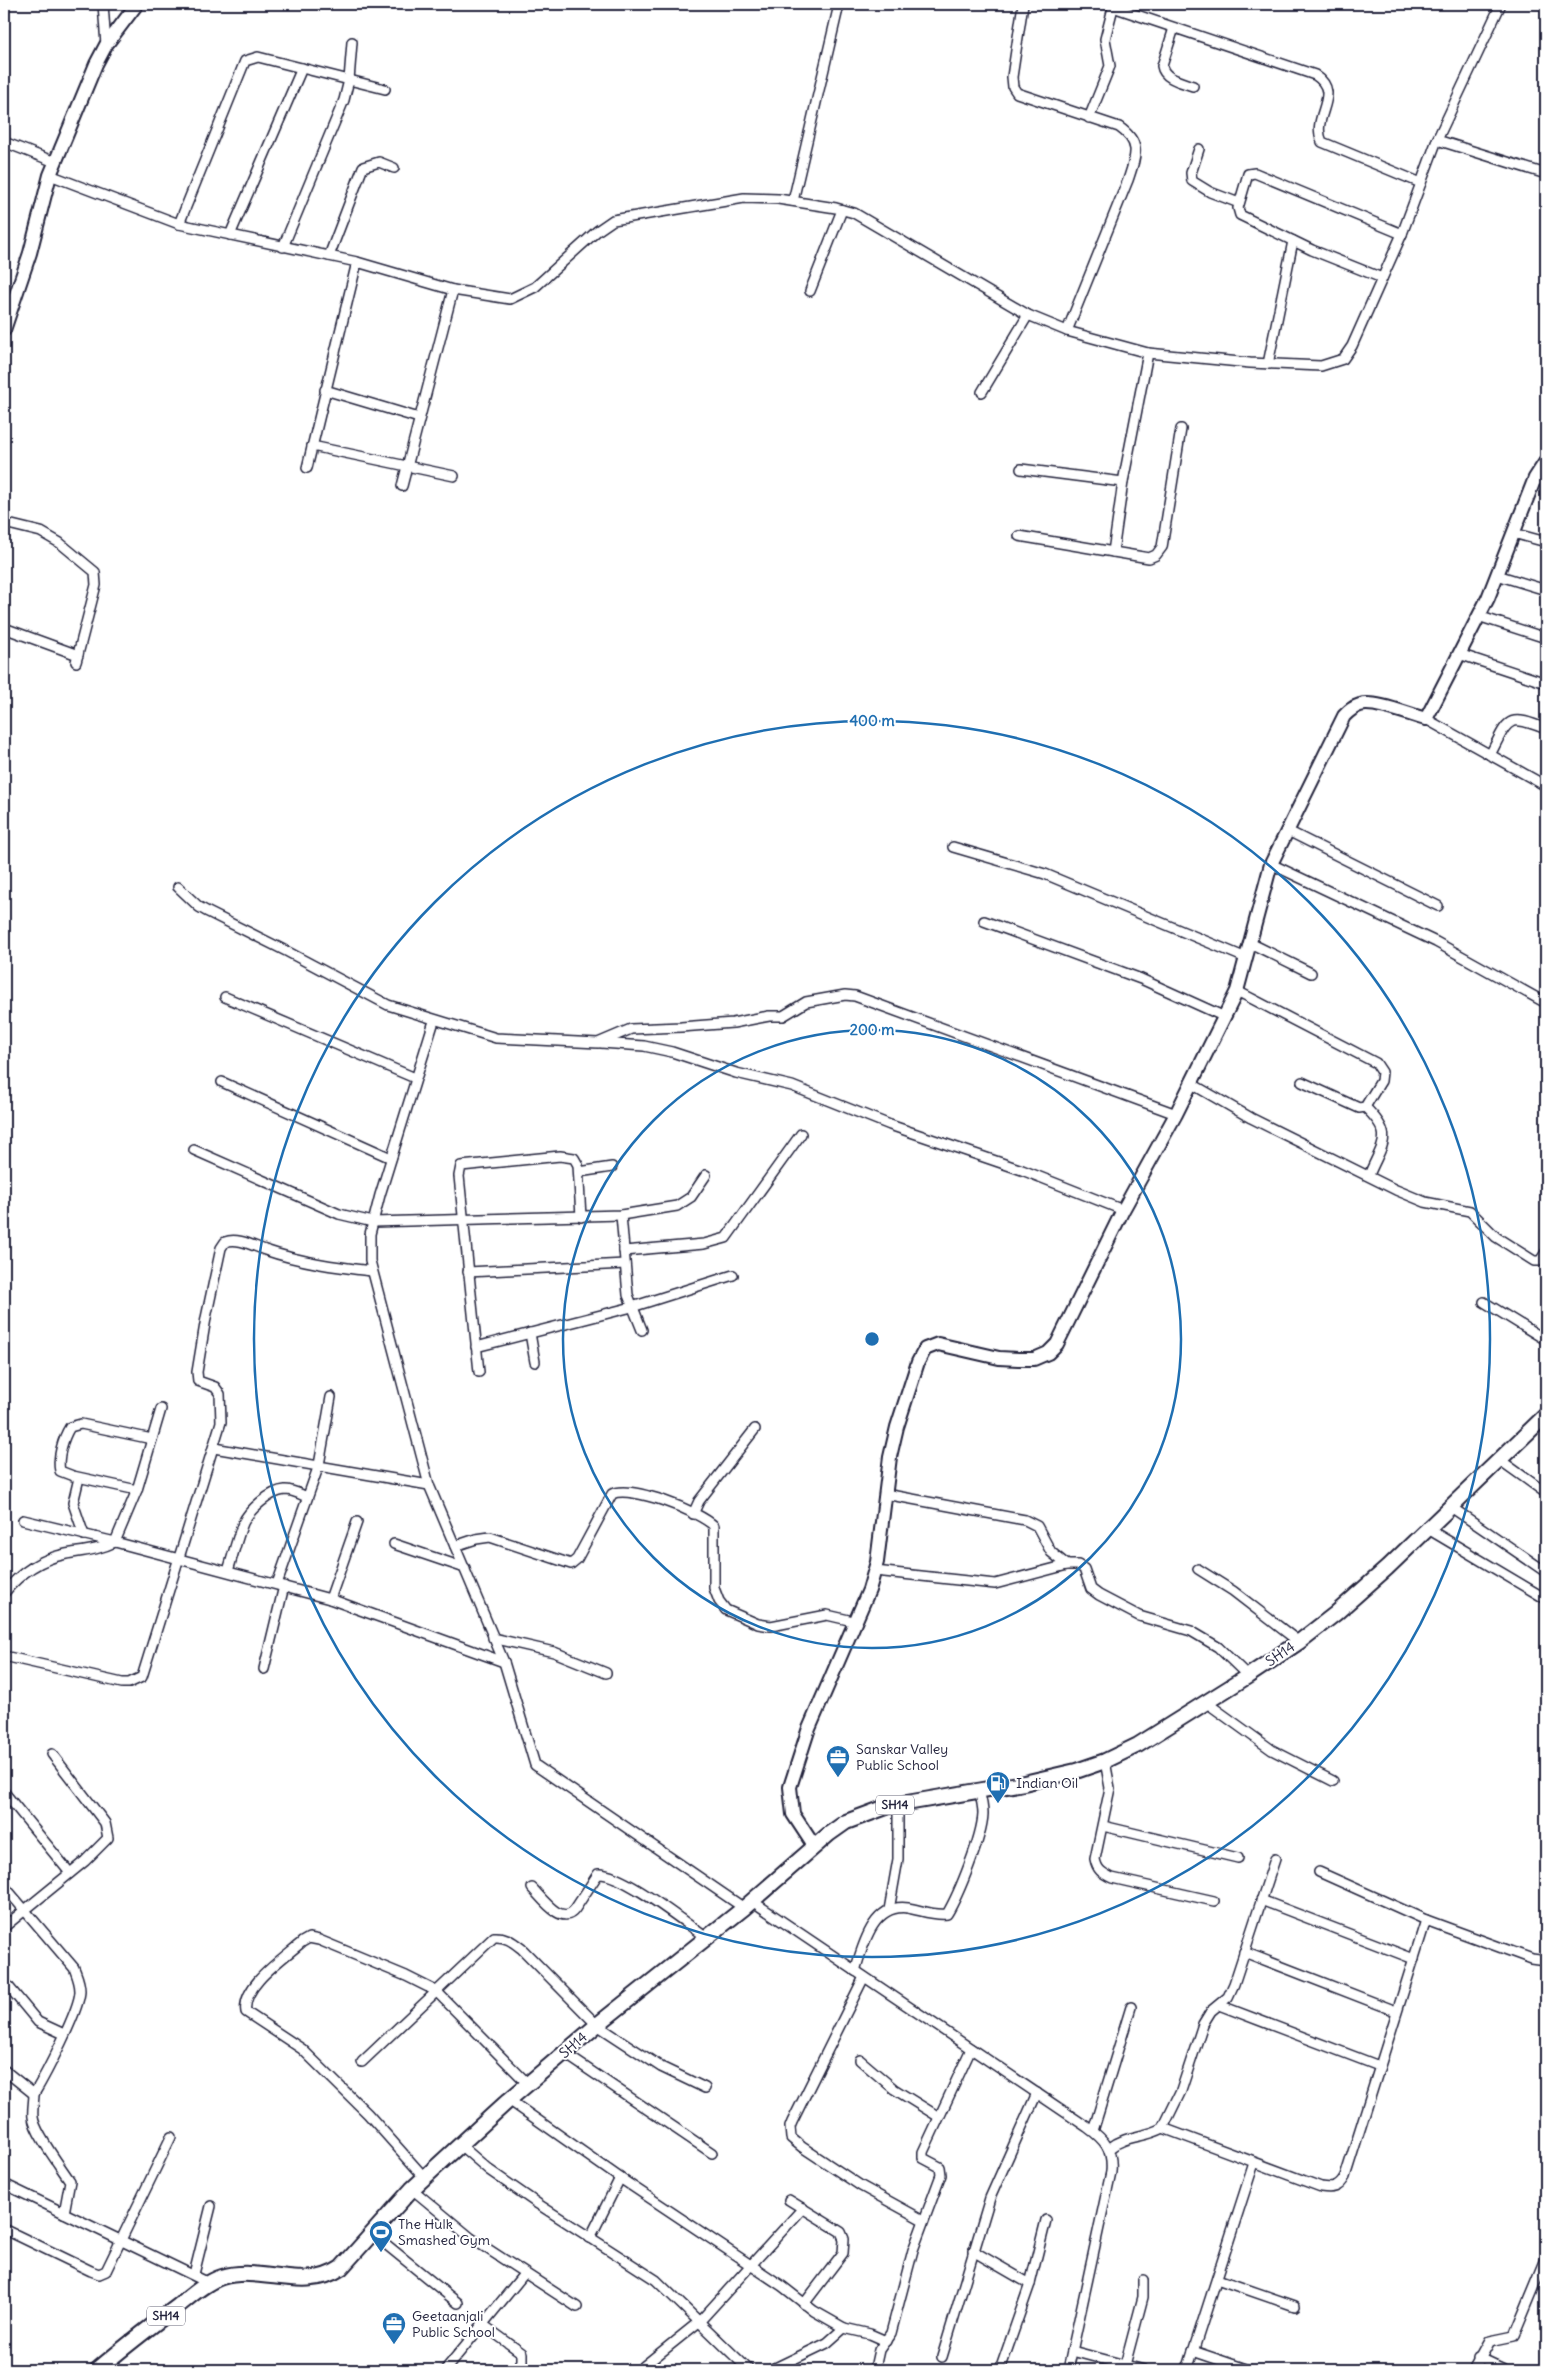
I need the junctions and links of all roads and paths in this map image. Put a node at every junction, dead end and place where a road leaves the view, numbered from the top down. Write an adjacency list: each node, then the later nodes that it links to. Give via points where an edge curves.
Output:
1 (103, 4): 9 (street)
2 (137, 4): 9 (street)
3 (1023, 4): 14 (street, via 1013,87 1026,97)
4 (1501, 4): 15 (street)
5 (1113, 5): 7 (street); 14 (street, via 1105,39 1110,66)
6 (838, 9): 23 (street)
7 (1174, 28): 12 (street, via 1162,72); 22 (street, via 1324,80 1328,92 1318,126 1322,142)
8 (352, 42): 11 (street)
9 (106, 45): 18 (street)
10 (302, 68): 11 (street); 26 (street, via 258,57 245,61); 28 (street)
11 (349, 80): 13 (street); 30 (street, via 344,100)
12 (1193, 86)
13 (385, 89)
14 (1089, 118): 38 (street, via 1119,127 1130,135 1136,145 1134,162)
15 (1437, 140): 20 (street); 22 (street)
16 (4, 142): 18 (street)
17 (1199, 148): 24 (street, via 1192,181)
18 (55, 162): 21 (street)
19 (394, 168): 31 (street, via 379,162 363,167)
20 (1546, 174)
21 (50, 175): 26 (street); 37 (street, via 30,253)
22 (1421, 183): 27 (street)
23 (793, 201): 25 (street); 34 (street, via 744,198 613,220 523,295 510,299)
24 (1239, 203): 27 (street, via 1248,174 1255,173); 29 (street, via 1238,212 1246,219)
25 (842, 210): 35 (street); 36 (street, via 854,213)
26 (179, 224): 28 (street)
27 (1402, 234): 33 (street)
28 (230, 235): 30 (street)
29 (1293, 241): 33 (street); 40 (street)
30 (283, 247): 31 (street)
31 (329, 256): 32 (street)
32 (357, 262): 34 (street); 41 (street)
33 (1382, 278): 40 (street, via 1343,359 1321,366)
34 (452, 290): 43 (street)
35 (810, 290)
36 (1028, 315): 38 (street); 42 (street)
37 (4, 330)
38 (1067, 331): 39 (street)
39 (1148, 353): 40 (street); 52 (street)
40 (1268, 364)
41 (326, 390): 43 (street); 45 (street)
42 (982, 392)
43 (419, 418): 47 (street)
44 (1181, 429): 58 (street, via 1162,547 1149,558)
45 (312, 446): 47 (street); 48 (street)
46 (1546, 461): 51 (street)
47 (407, 467): 50 (street); 53 (street)
48 (306, 468)
49 (1020, 469): 52 (street)
50 (454, 476)
51 (1541, 480): 55 (street)
52 (1123, 482): 58 (street)
53 (402, 486)
54 (4, 523): 62 (street, via 40,532 60,542 95,572 96,585 77,658)
55 (1513, 533): 57 (street); 59 (street)
56 (1019, 536): 58 (street)
57 (1546, 542)
58 (1113, 552)
59 (1497, 575): 60 (street); 61 (street)
60 (1546, 590)
61 (1478, 616): 63 (street); 64 (street)
62 (4, 628)
63 (1546, 638)
64 (1459, 654): 65 (street); 66 (street)
65 (1546, 683)
66 (1426, 719): 68 (street); 70 (street, via 1372,704 1353,708 1344,716)
67 (1546, 729): 68 (street, via 1520,719 1510,722 1504,727)
68 (1490, 755): 69 (street)
69 (1546, 786)
70 (1288, 831): 72 (street); 74 (street)
71 (953, 848): 77 (street, via 1045,874)
72 (1271, 864): 76 (street); 81 (street, via 1436,942)
73 (178, 887): 83 (street, via 208,912 388,1005)
74 (1438, 906)
75 (984, 922): 82 (street, via 1141,979)
76 (1250, 943): 77 (street); 78 (street)
77 (1246, 958): 79 (street)
78 (1311, 973)
79 (1237, 991): 82 (street); 89 (street, via 1376,1063 1382,1077)
80 (225, 997): 85 (street)
81 (1546, 1003)
82 (1225, 1017): 88 (street)
83 (434, 1021): 84 (street, via 496,1038); 85 (street)
84 (598, 1043): 90 (street, via 631,1028 733,1023 784,1016 806,1002 844,994); 98 (street, via 664,1050 736,1073 792,1086)
85 (415, 1078): 93 (street)
86 (222, 1082): 93 (street)
87 (1302, 1082): 89 (street, via 1352,1106)
88 (1192, 1084): 90 (street); 97 (street, via 1250,1118)
89 (1366, 1107): 97 (street, via 1379,1120 1384,1137)
90 (1176, 1114): 98 (street)
91 (801, 1134): 103 (street, via 726,1238 704,1244)
92 (194, 1150): 102 (street, via 339,1214)
93 (391, 1158): 102 (street)
94 (612, 1167): 95 (street)
95 (579, 1172): 100 (street); 101 (street, via 578,1161 569,1156 461,1166)
96 (706, 1175): 99 (street, via 685,1203)
97 (1369, 1175): 104 (street, via 1425,1202 1470,1211 1496,1237 1534,1261 1540,1260)
98 (1123, 1210): 129 (street, via 1057,1344 1048,1353 1034,1359 1018,1359 999,1358 938,1344 925,1350 897,1427)
99 (621, 1215): 100 (street); 103 (street)
100 (581, 1217): 101 (street)
101 (463, 1220): 102 (street); 107 (street)
102 (373, 1222): 106 (street, via 370,1234)
103 (624, 1251): 105 (street)
104 (1546, 1252)
105 (625, 1264): 107 (street); 110 (street)
106 (372, 1271): 122 (street, via 304,1261 237,1240 225,1242 221,1248 197,1372 198,1381 215,1387 220,1394 221,1422); 126 (street)
107 (468, 1272): 114 (street)
108 (733, 1275): 110 (street)
109 (1484, 1302): 113 (street)
110 (632, 1307): 111 (street); 112 (street)
111 (642, 1330)
112 (530, 1334): 114 (street); 115 (street)
113 (1546, 1340)
114 (476, 1347): 116 (street)
115 (535, 1362)
116 (479, 1372)
117 (331, 1398): 124 (street)
118 (161, 1409): 121 (street)
119 (1546, 1415): 123 (main road, SH14 / SH14)
120 (755, 1429): 132 (street, via 699,1501)
121 (152, 1439): 125 (street, via 88,1425 70,1427 59,1466 66,1475); 127 (street)
122 (214, 1448): 124 (street); 140 (street)
123 (1500, 1460): 128 (street); 131 (main road, SH14 / SH14)
124 (319, 1465): 126 (street); 130 (street)
125 (79, 1478): 127 (street); 136 (street, via 73,1503)
126 (429, 1485): 139 (street)
127 (137, 1490): 137 (street)
128 (1546, 1493)
129 (885, 1494): 141 (street, via 1025,1520 1037,1526 1052,1552); 145 (street)
130 (307, 1498): 144 (street, via 284,1490 258,1506 244,1521); 147 (street)
131 (1451, 1506): 135 (main road, SH14 / SH14); 146 (street)
132 (693, 1514): 139 (street, via 662,1501 617,1491 612,1494 577,1559 571,1564 490,1537); 151 (street, via 714,1526 714,1588 718,1601 726,1610 771,1626 827,1615)
133 (23, 1520): 136 (street)
134 (358, 1522): 150 (street)
135 (1428, 1529): 149 (street); 153 (main road, SH14 / SH14, via 1335,1614)
136 (84, 1535): 137 (street)
137 (116, 1542): 140 (street); 148 (street, via 36,1564 20,1575)
138 (394, 1544): 142 (street)
139 (455, 1546): 142 (street)
140 (180, 1559): 144 (street); 154 (street, via 142,1677 137,1680 130,1683 108,1681)
141 (1067, 1565): 145 (street, via 995,1584); 158 (street, via 1078,1565 1084,1569 1091,1589 1099,1595 1139,1616 1191,1631 1218,1647)
142 (465, 1568): 152 (street)
143 (1198, 1569): 153 (street, via 1233,1591)
144 (228, 1571): 147 (street)
145 (874, 1571): 151 (street)
146 (1546, 1572)
147 (281, 1585): 150 (street); 156 (street)
148 (4, 1593)
149 (1546, 1598)
150 (330, 1599): 155 (street)
151 (853, 1621): 167 (street, via 808,1731 790,1787 793,1814)
152 (492, 1638): 155 (street); 157 (street, via 554,1652)
153 (1299, 1642): 158 (main road, SH14 / SH14)
154 (4, 1656)
155 (504, 1662): 176 (street, via 535,1765)
156 (264, 1669)
157 (606, 1673)
158 (1248, 1676): 159 (main road, SH14 / SH14)
159 (1207, 1703): 161 (main road, SH14 / SH14); 162 (street, via 1272,1750)
160 (52, 1754): 171 (street, via 108,1829 108,1838 103,1845)
161 (1105, 1761): 163 (main road, SH14 / SH14, via 1076,1771); 166 (street, via 1110,1788)
162 (1333, 1781)
163 (979, 1791): 165 (main road, SH14 / SH14); 178 (street, via 983,1815 980,1828 947,1914 905,1908)
164 (4, 1792): 171 (street)
165 (898, 1804): 167 (main road, SH14 / SH14, via 846,1822); 178 (street, via 898,1859)
166 (1103, 1826): 168 (street); 175 (street, via 1095,1859 1101,1872 1112,1878)
167 (814, 1846): 176 (main road, SH14 / SH14)
168 (1238, 1858)
169 (1275, 1859): 174 (street)
170 (1319, 1872): 179 (street)
171 (70, 1874): 177 (street)
172 (4, 1886): 177 (street)
173 (532, 1888): 181 (street, via 564,1916 576,1909 598,1874 611,1875)
174 (1262, 1900): 182 (street); 183 (street)
175 (1214, 1901)
176 (748, 1904): 181 (main road, SH14 / SH14); 185 (street)
177 (24, 1910): 180 (street); 193 (street, via 74,1968 79,1980 80,1992)
178 (889, 1910): 185 (street, via 872,1925)
179 (1426, 1920): 183 (street); 184 (street, via 1532,1959)
180 (4, 1927)
181 (707, 1938): 192 (main road, SH14 / SH14)
182 (1244, 1952): 189 (street, via 1228,1997); 191 (street)
183 (1414, 1959): 191 (street)
184 (1546, 1961)
185 (855, 1971): 186 (street)
186 (864, 1976): 194 (street); 221 (street, via 792,2122 790,2133 802,2147)
187 (4, 1981): 193 (street, via 38,2022)
188 (436, 1992): 192 (street, via 494,1937 502,1936 522,1949); 197 (street); 200 (street); 213 (street, via 379,1964 309,1938 257,1982 244,2004 250,2016 302,2049 368,2114)
189 (1219, 2005): 198 (street); 206 (street, via 1204,2024 1181,2091)
190 (1131, 2008): 207 (street)
191 (1396, 2011): 198 (street)
192 (596, 2025): 195 (main road, SH14 / SH14); 201 (street, via 662,2067)
193 (64, 2034): 203 (street)
194 (971, 2049): 202 (street); 205 (street)
195 (564, 2053): 200 (main road, SH14 / SH14); 211 (street)
196 (860, 2060): 205 (street, via 894,2088)
197 (362, 2062)
198 (1379, 2066): 212 (street, via 1341,2185 1332,2189 1321,2188)
199 (4, 2070): 203 (street)
200 (528, 2084): 204 (main road, SH14 / SH14)
201 (705, 2088)
202 (1037, 2093): 207 (street); 227 (street, via 990,2198)
203 (34, 2094): 220 (street, via 32,2118 70,2181)
204 (509, 2100): 209 (main road, SH14 / SH14); 214 (street)
205 (939, 2117): 221 (street, via 923,2152 924,2158 942,2170)
206 (1163, 2128): 210 (street, via 1140,2137 1127,2138); 212 (street)
207 (1093, 2131): 210 (street)
208 (171, 2137): 226 (street)
209 (459, 2144): 213 (main road, SH14 / SH14); 225 (street, via 489,2170)
210 (1110, 2148): 244 (street, via 1111,2172)
211 (712, 2153)
212 (1254, 2162): 232 (street)
213 (424, 2177): 216 (main road, SH14 / SH14)
214 (620, 2178): 225 (street); 229 (street)
215 (4, 2184): 220 (street)
216 (412, 2189): 224 (main road, SH14 / SH14); 231 (street, via 457,2227)
217 (789, 2200): 219 (street)
218 (210, 2206): 230 (street)
219 (802, 2208): 229 (street); 237 (street, via 841,2232 845,2248)
220 (64, 2213): 226 (street)
221 (923, 2220): 243 (street)
222 (1046, 2220): 235 (street)
223 (4, 2228): 226 (street, via 100,2274 106,2271)
224 (372, 2233): 234 (main road, SH14 / SH14, via 350,2259 330,2275 293,2280 241,2274); 236 (street)
225 (590, 2238): 240 (street, via 656,2280)
226 (122, 2241): 230 (street)
227 (973, 2251): 235 (street); 246 (street)
228 (1546, 2259): 247 (street, via 1514,2336 1490,2341)
229 (752, 2266): 237 (street); 240 (street)
230 (194, 2274): 234 (street)
231 (524, 2274): 239 (street); 241 (street)
232 (1217, 2279): 238 (street); 245 (street)
233 (1143, 2280): 248 (street, via 1140,2312)
234 (209, 2283): 249 (main road, SH14)
235 (1030, 2284): 256 (street)
236 (458, 2303)
237 (804, 2304): 242 (street)
238 (1295, 2306)
239 (577, 2308)
240 (700, 2321): 252 (street); 253 (street)
241 (482, 2324): 250 (street); 251 (street, via 522,2353 522,2362)
242 (844, 2328): 243 (street); 254 (street, via 827,2343)
243 (886, 2341): 255 (street, via 876,2360 875,2368)
244 (1072, 2351): 248 (street); 257 (street)
245 (1194, 2351): 259 (street); 260 (street)
246 (942, 2357)
247 (1479, 2358): 261 (street); 262 (street)
248 (1125, 2365): 258 (street)
249 (97, 2370)
250 (444, 2370)
251 (514, 2370)
252 (639, 2370)
253 (749, 2370)
254 (771, 2370)
255 (878, 2370)
256 (1000, 2370)
257 (1068, 2370)
258 (1144, 2370)
259 (1185, 2370)
260 (1248, 2370)
261 (1474, 2370)
262 (1505, 2370)

